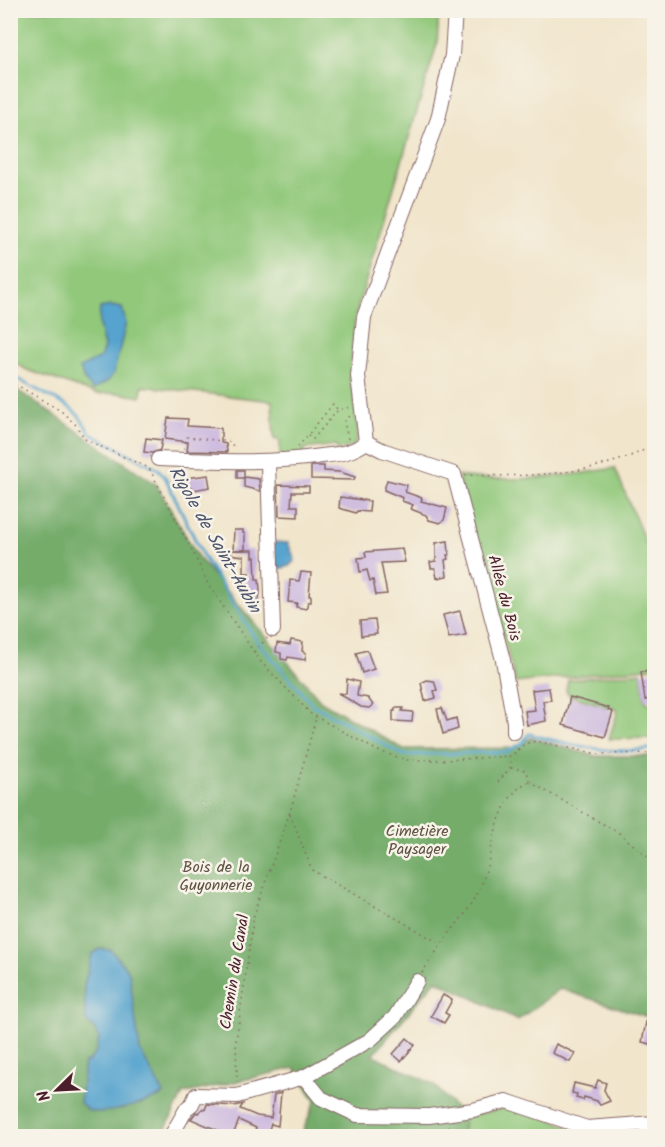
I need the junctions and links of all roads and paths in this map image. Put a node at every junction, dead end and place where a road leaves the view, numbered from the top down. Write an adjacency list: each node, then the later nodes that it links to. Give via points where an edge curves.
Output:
1 (455, 10): 6 (street, via 452,55 438,119 364,317 358,376)
2 (10, 381): 15 (path, via 61,411 86,440 149,468 208,584)
3 (354, 406): 4 (path)
4 (338, 410): 5 (path, via 314,440); 5 (path, via 333,404)
5 (308, 435): 10 (path)
6 (366, 442): 10 (street, via 350,452); 13 (street)
7 (654, 445): 13 (path, via 592,468 524,477)
8 (158, 459): 9 (street)
9 (182, 460): 11 (street); 11 (path, via 187,437 232,442)
10 (291, 461): 12 (street)
11 (234, 462): 12 (street)
12 (268, 462): 14 (street)
13 (454, 474): 17 (street, Allée du Bois, via 503,660)
14 (270, 634): 15 (path)
15 (254, 652): 16 (path)
16 (316, 717): 19 (path, via 378,751 407,760); 23 (path, Chemin du Canal)
17 (514, 732)
18 (654, 753): 19 (path, via 598,754 536,741 524,744)
19 (511, 756): 20 (path)
20 (510, 768): 21 (path, via 525,770); 22 (path)
21 (529, 781): 24 (path, via 619,833); 25 (path, via 509,798 500,815 480,890)
22 (498, 782)
23 (290, 812): 25 (path, via 312,870); 28 (path, Chemin du Canal, via 254,915 236,1041)
24 (654, 862)
25 (442, 944): 26 (path)
26 (417, 981): 27 (street, via 395,1017 370,1040)
27 (304, 1077): 28 (street); 29 (street, via 321,1098 357,1115 429,1116 506,1101 587,1128)
28 (237, 1096): 30 (street, via 196,1095)
29 (654, 1123)
30 (171, 1137)

